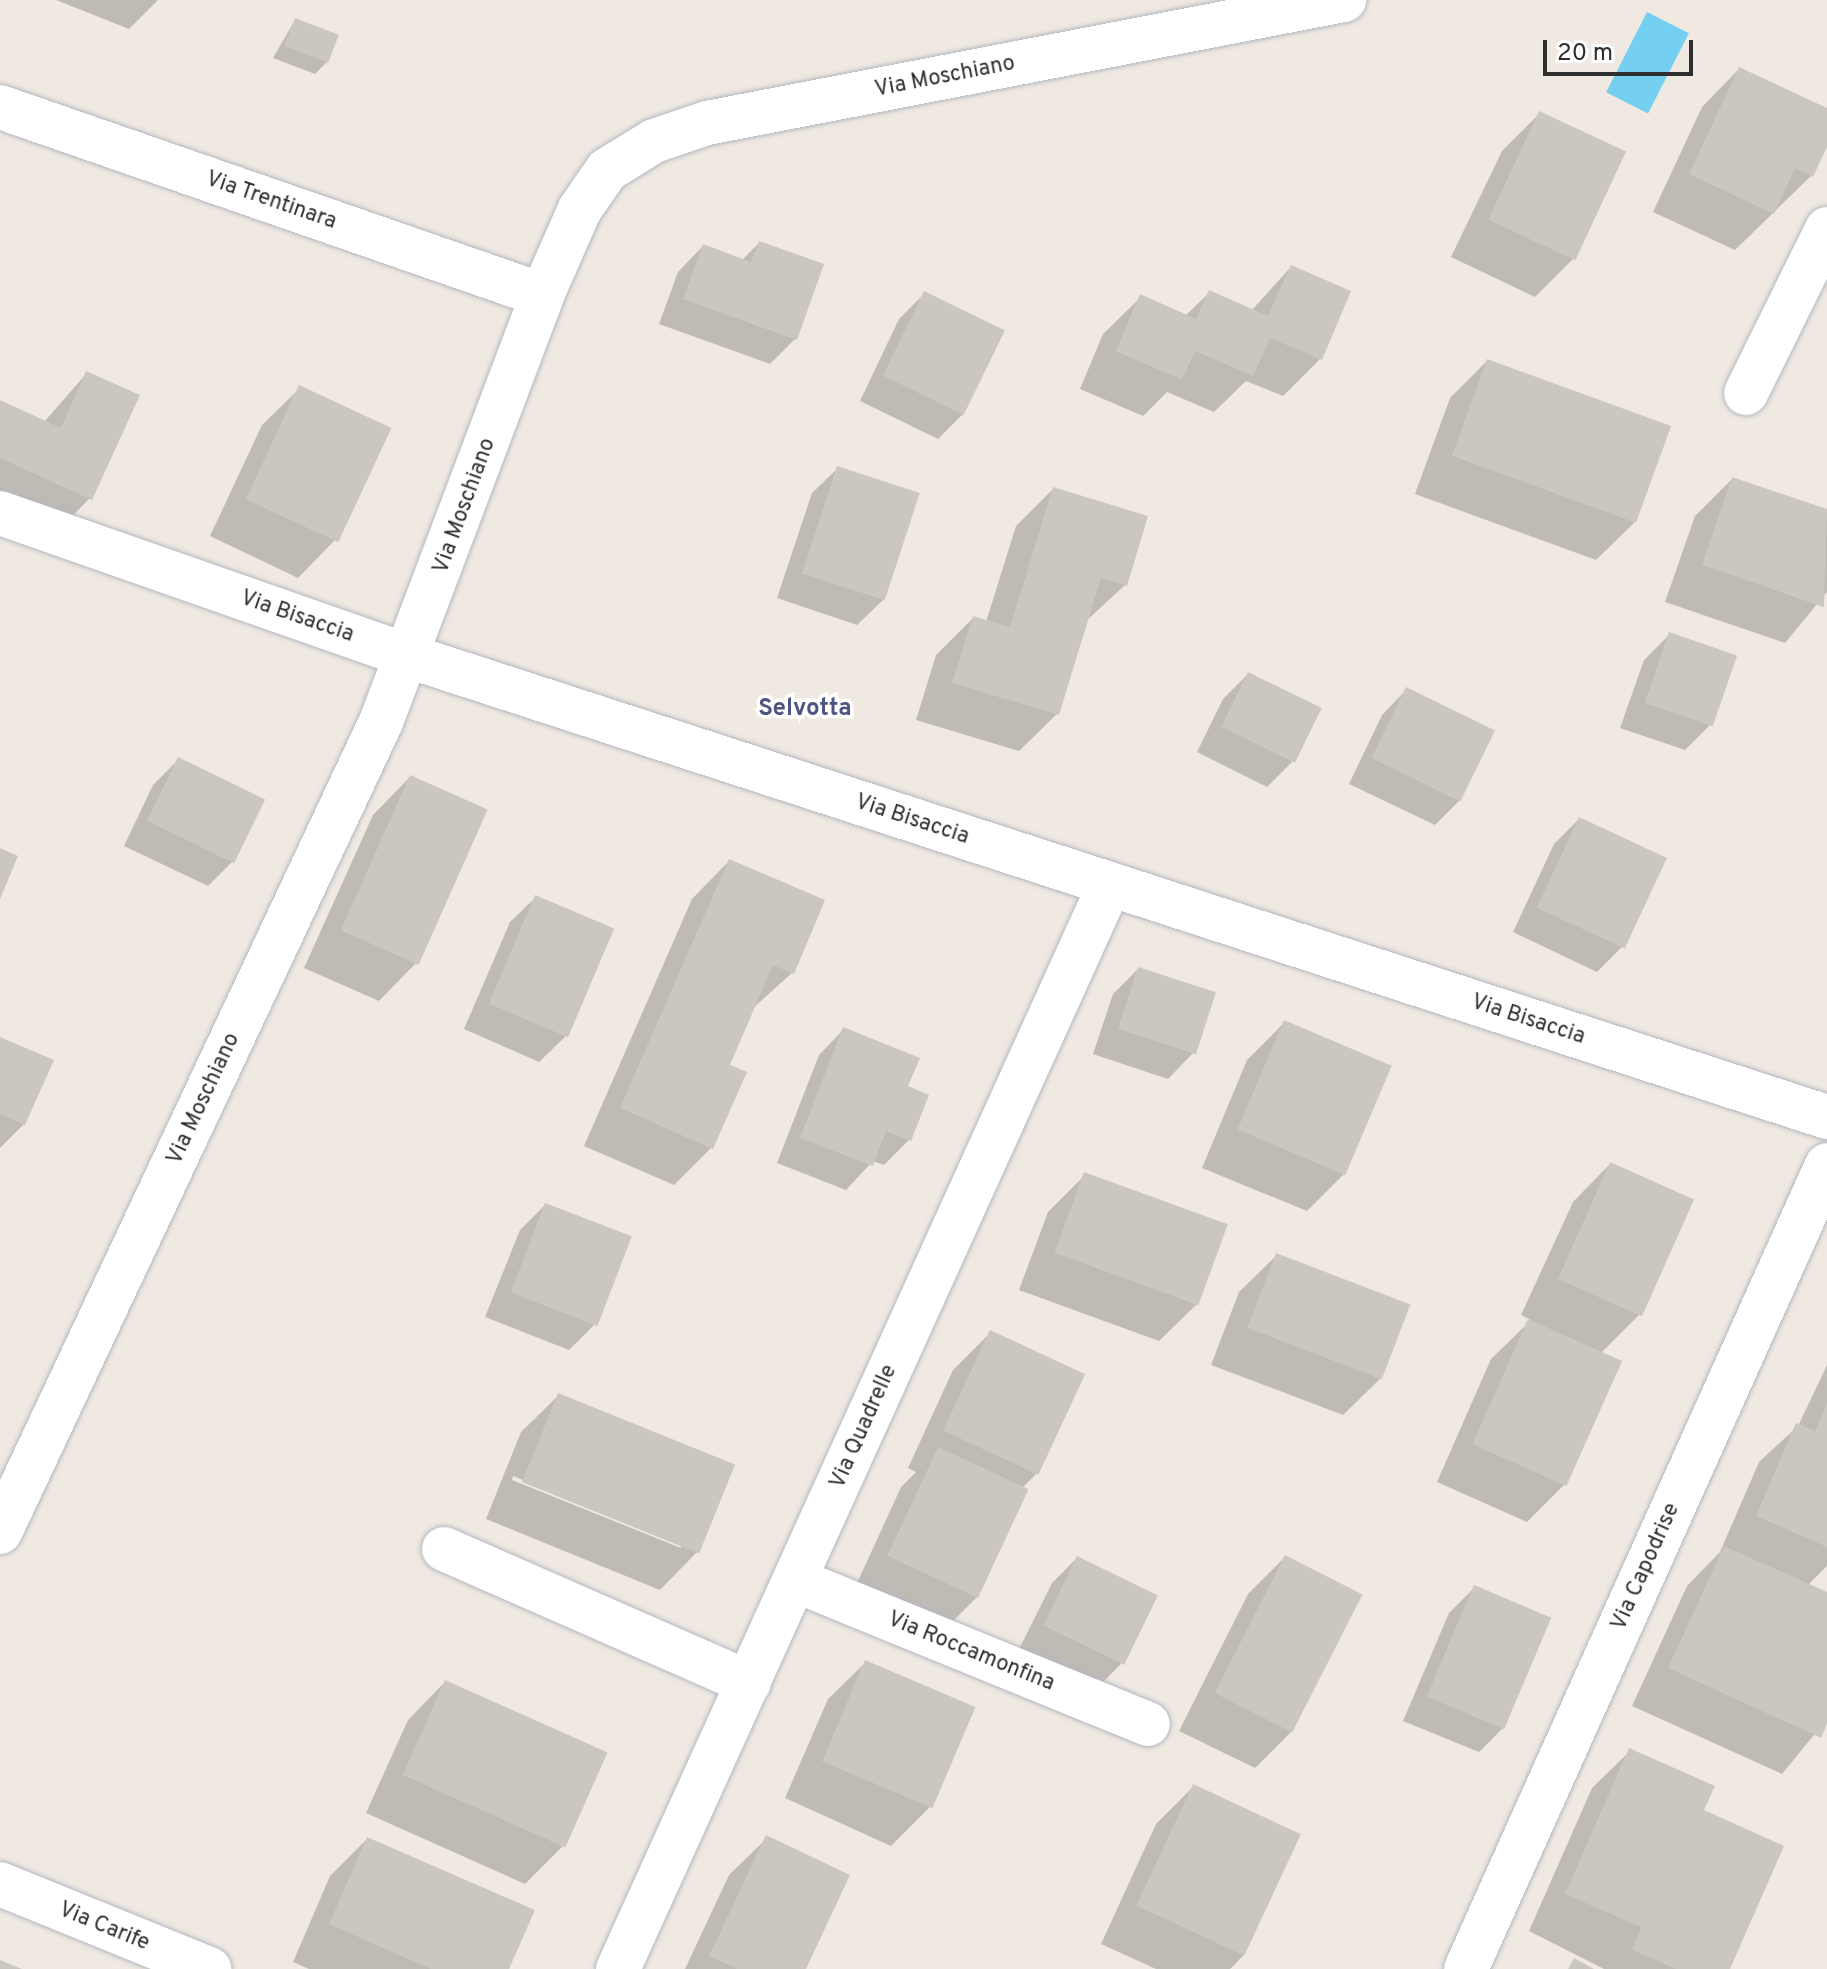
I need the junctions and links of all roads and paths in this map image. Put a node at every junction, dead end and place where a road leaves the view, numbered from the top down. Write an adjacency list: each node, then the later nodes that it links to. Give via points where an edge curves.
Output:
1 (1344, 0): 4 (street, Via Moschiano, via 670,135 624,157 595,185)
2 (0, 107): 4 (street, Via Trentinara)
3 (1827, 229): 5 (street)
4 (542, 295): 7 (street, Via Moschiano)
5 (1746, 393)
6 (0, 513): 7 (street, Via Bisaccia)
7 (408, 656): 8 (street, Via Bisaccia); 11 (street, Via Moschiano)
8 (1110, 884): 9 (street, Via Bisaccia); 13 (street, Via Quadrelle)
9 (1827, 1117)
10 (1827, 1165): 19 (street, Via Capodrise)
11 (0, 1532)
12 (444, 1549): 14 (street)
13 (795, 1580): 14 (street, Via Quadrelle); 15 (street, Via Roccamonfina)
14 (749, 1683): 18 (street, Via Quadrelle)
15 (1148, 1724)
16 (0, 1884): 17 (street, Via Carife)
17 (209, 1969)
18 (618, 1969)
19 (1466, 1969)

